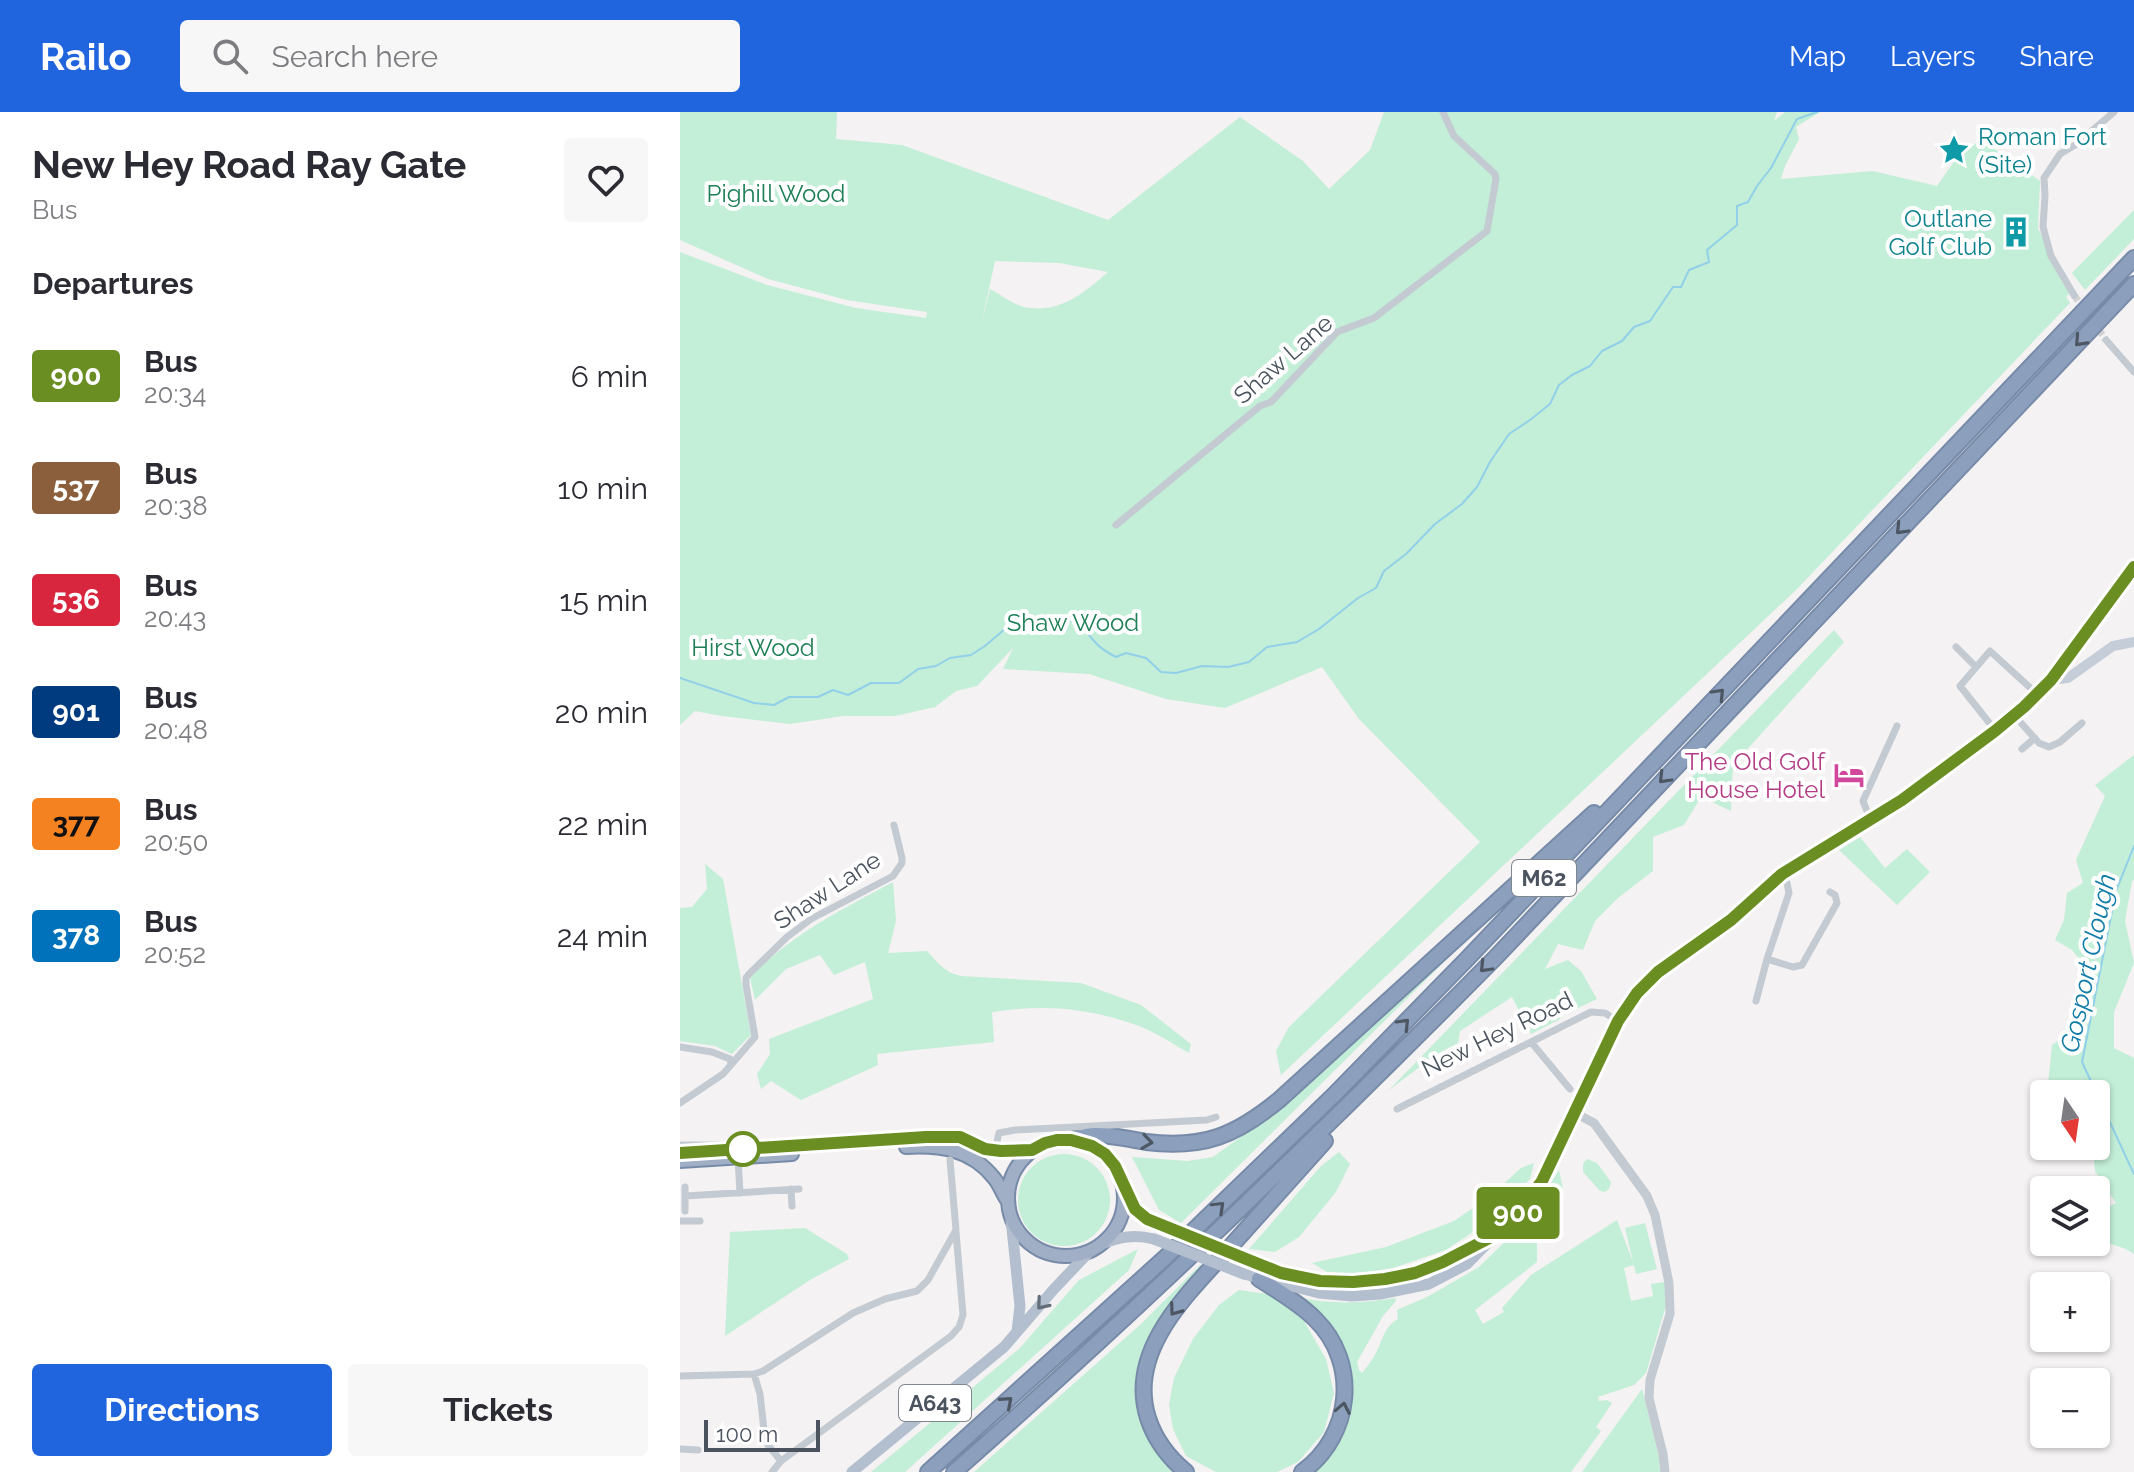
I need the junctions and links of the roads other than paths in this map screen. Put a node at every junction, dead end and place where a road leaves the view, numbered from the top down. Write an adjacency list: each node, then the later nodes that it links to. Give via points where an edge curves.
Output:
1 (1443, 112): 8 (street, Shaw Lane, via 1454,136 1495,174 1487,231 1374,318 1337,332 1271,402)
2 (2114, 112): 5 (street, via 2060,154 2044,178 2043,227 2051,256)
3 (2134, 258): 20 (highway, M62, one-way to 3)
4 (2134, 284): 31 (highway, M62, one-way to 31)
5 (2074, 295)
6 (2106, 340): 7 (street)
7 (2134, 372)
8 (1116, 525)
9 (2134, 567): 13 (main road)
10 (2134, 642): 13 (main road, via 2113,646 2068,678)
11 (1956, 647): 12 (street)
12 (1976, 667): 14 (street, via 1990,651); 18 (street, via 1960,686)
13 (2051, 680): 14 (main road)
14 (2037, 694): 15 (main road)
15 (2014, 715): 18 (main road); 21 (street)
16 (2082, 723): 19 (street)
17 (1897, 726): 24 (street, via 1863,801)
18 (1995, 731): 24 (main road)
19 (2072, 731): 21 (street, via 2049,747); 22 (street)
20 (1682, 733): 40 (highway, one-way to 20, via 1094,1135 1187,1144 1244,1126); 70 (highway, M62, one-way to 20, via 1100,1318 1333,1096)
21 (2035, 738): 23 (street)
22 (2081, 741)
23 (2022, 749)
24 (1870, 819): 26 (main road)
25 (894, 825): 34 (street, Shaw Lane, via 902,863 893,876 811,919 746,978 755,1037)
26 (1782, 874): 28 (street, via 1789,893); 30 (main road, via 1731,920 1658,972)
27 (1830, 892): 28 (street, via 1837,903 1802,965)
28 (1767, 959): 29 (street)
29 (1756, 1001)
30 (1618, 1021): 32 (street, New Hey Road, via 1591,1012); 38 (main road)
31 (1412, 1042): 71 (highway, M62, via 1175,1272); 72 (highway, one-way to 72, via 1180,1302 1158,1336 1144,1380 1146,1412 1165,1452)
32 (1531, 1042): 35 (street); 37 (street, New Hey Road)
33 (680, 1047): 34 (street, via 712,1052)
34 (731, 1064): 36 (street)
35 (1570, 1089)
36 (680, 1103)
37 (1397, 1109)
38 (1575, 1113): 59 (main road, via 1542,1181); 74 (street, via 1594,1123 1655,1215 1670,1314 1649,1398)
39 (1216, 1117): 43 (street, via 1015,1130 999,1133)
40 (1071, 1140): 44 (highway); 50 (highway, via 1105,1154)
41 (680, 1145): 42 (street)
42 (788, 1147): 43 (highway, via 960,1137); 45 (highway)
43 (995, 1150): 44 (highway); 49 (highway)
44 (1032, 1150): 52 (highway, via 1011,1177)
45 (680, 1153)
46 (738, 1158): 48 (highway); 49 (highway, via 922,1146 962,1151); 51 (street)
47 (950, 1160): 58 (street)
48 (680, 1161)
49 (993, 1176): 52 (highway)
50 (1121, 1181): 59 (main road, bridge, via 1135,1209 1147,1219 1281,1273 1320,1281 1415,1273); 60 (highway, via 1120,1218 1112,1234)
51 (740, 1193): 53 (street, via 795,1189); 54 (street, via 685,1191)
52 (1007, 1200): 55 (highway)
53 (792, 1206)
54 (685, 1211)
55 (1011, 1219): 60 (highway, via 1027,1242 1055,1255); 62 (main road, via 1020,1306)
56 (680, 1221): 57 (street)
57 (700, 1221)
58 (956, 1230): 63 (street, via 917,1291 868,1305); 67 (street, via 963,1315 959,1327)
59 (1499, 1233): 61 (main road, via 1467,1264 1404,1290 1352,1296)
60 (1096, 1247): 61 (main road, bridge, via 1137,1235); 62 (main road, A643, one-way to 62)
61 (1259, 1279): 73 (highway, one-way to 61, via 1322,1455 1338,1427 1344,1379 1335,1347 1315,1319)
62 (1017, 1333): 69 (main road, A643)
63 (754, 1374): 64 (street); 67 (street, via 765,1439)
64 (680, 1376)
65 (680, 1449): 66 (street)
66 (698, 1450)
67 (781, 1461): 68 (street)
68 (772, 1472)
69 (852, 1472)
70 (928, 1472)
71 (954, 1472)
72 (1186, 1472)
73 (1302, 1472)
74 (1665, 1472)

